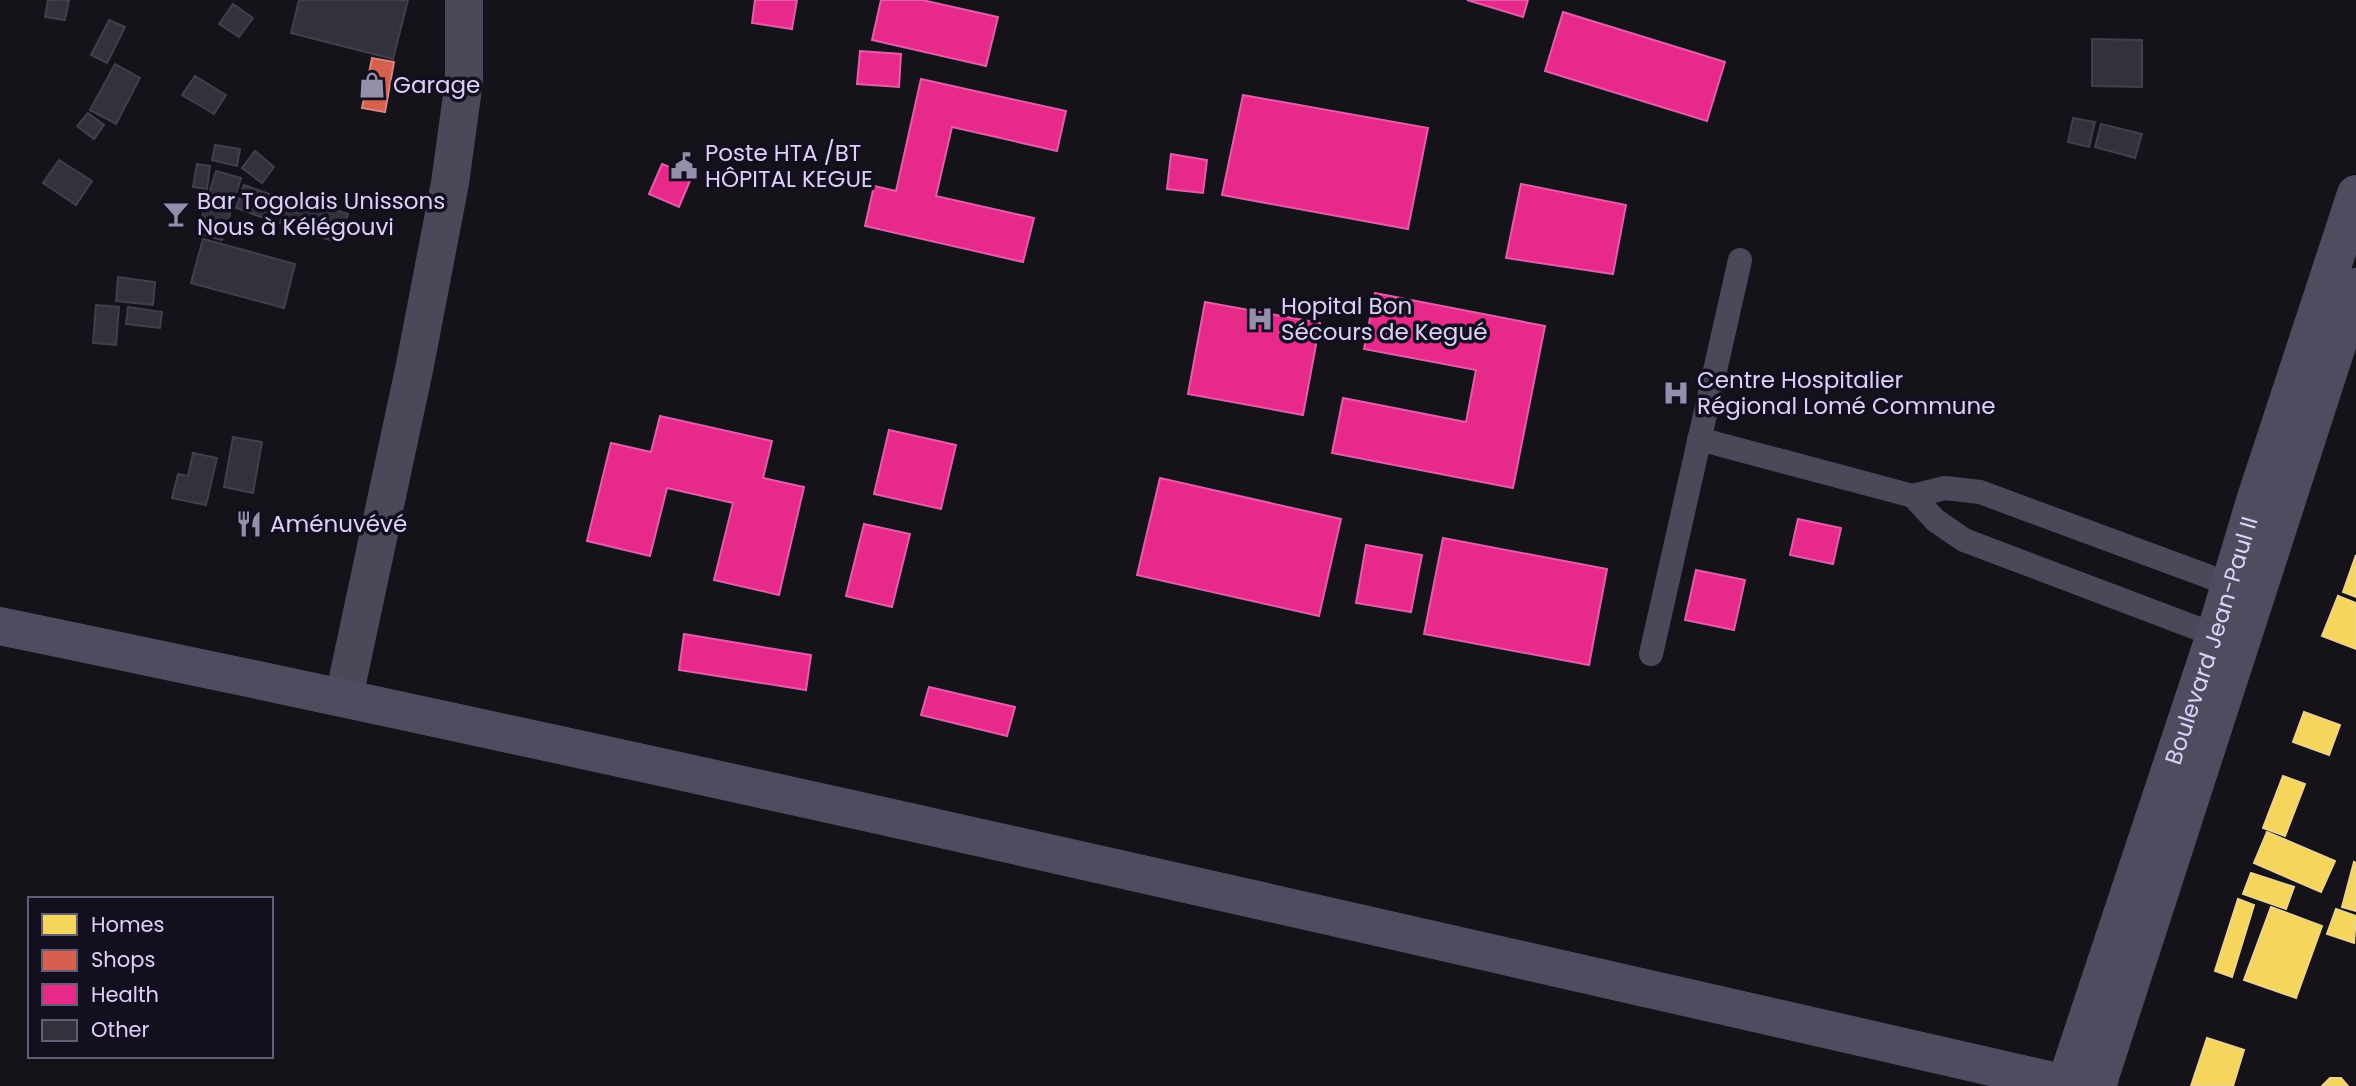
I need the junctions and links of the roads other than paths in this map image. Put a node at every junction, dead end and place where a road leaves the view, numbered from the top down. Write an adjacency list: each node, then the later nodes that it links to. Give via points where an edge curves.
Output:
1 (464, 0): 11 (street, via 464,80 450,183)
2 (2356, 194): 7 (main road, Boulevard Jean-Paul II)
3 (1740, 260): 5 (lane)
4 (2356, 287): 12 (main road, Boulevard Jean-Paul II)
5 (1699, 439): 6 (lane); 10 (lane)
6 (1913, 496): 7 (lane, via 1945,488 1980,492); 9 (lane, via 1935,520 1964,540)
7 (2229, 584): 9 (main road, Boulevard Jean-Paul II)
8 (0, 626): 11 (main road)
9 (2215, 635): 12 (main road, Boulevard Jean-Paul II)
10 (1651, 654)
11 (344, 697): 12 (main road)
12 (2082, 1083)

